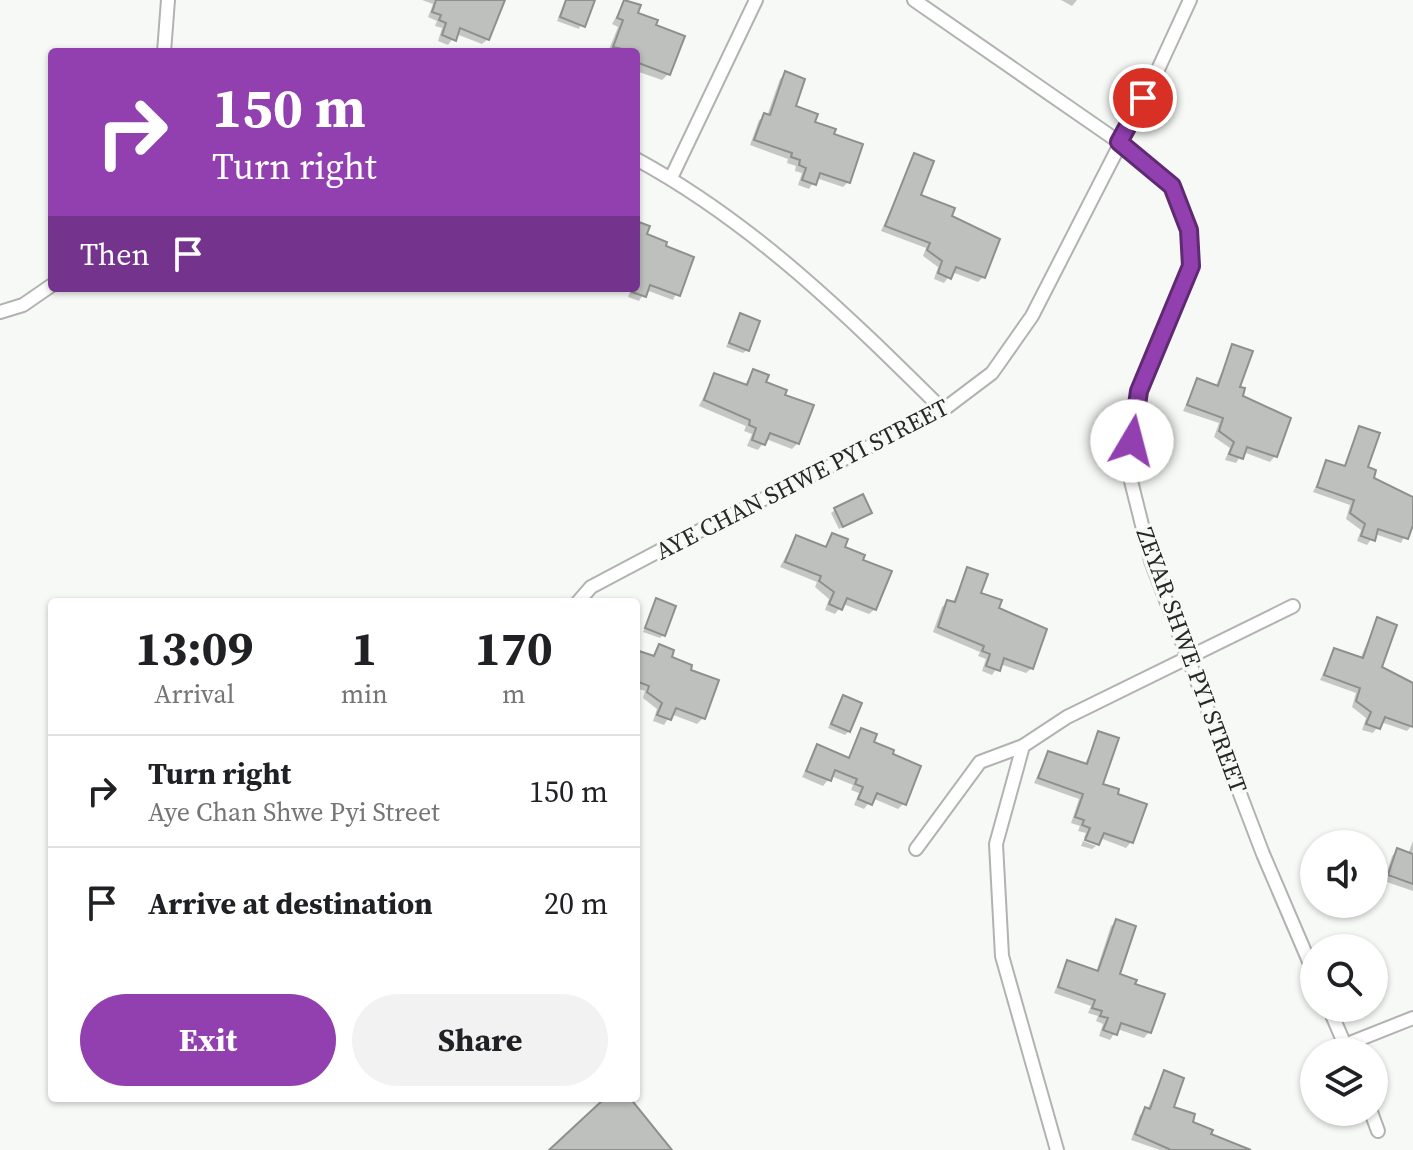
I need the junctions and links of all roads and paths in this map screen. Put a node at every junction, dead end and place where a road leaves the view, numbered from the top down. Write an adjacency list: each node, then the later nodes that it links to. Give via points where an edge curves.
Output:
1 (168, 0): 5 (street)
2 (756, 0): 8 (street)
3 (914, 0): 6 (street, ZEYAR SHWE PYI STREET)
4 (1190, 0): 6 (street, AYE CHAN SHWE PYI STREET)
5 (164, 48)
6 (1119, 142): 11 (street, AYE CHAN SHWE PYI STREET, via 1032,316 992,373); 14 (street, ZEYAR SHWE PYI STREET, via 1172,186 1189,230 1191,266 1139,391 1131,481 1151,561)
7 (640, 161): 8 (street)
8 (671, 178): 11 (street, via 792,265)
9 (48, 288): 10 (street, via 23,305)
10 (0, 312)
11 (943, 410): 12 (street, AYE CHAN SHWE PYI STREET, via 659,551 591,587)
12 (581, 598)
13 (1293, 606): 14 (street)
14 (1189, 657): 15 (street, via 1067,717); 17 (street, ZEYAR SHWE PYI STREET)
15 (1023, 746): 16 (street, via 980,762); 22 (street, via 996,844 1002,956)
16 (916, 849)
17 (1300, 940)
18 (1413, 1018): 19 (street)
19 (1370, 1038)
20 (1376, 1126): 21 (street)
21 (1378, 1131)
22 (1057, 1150)

